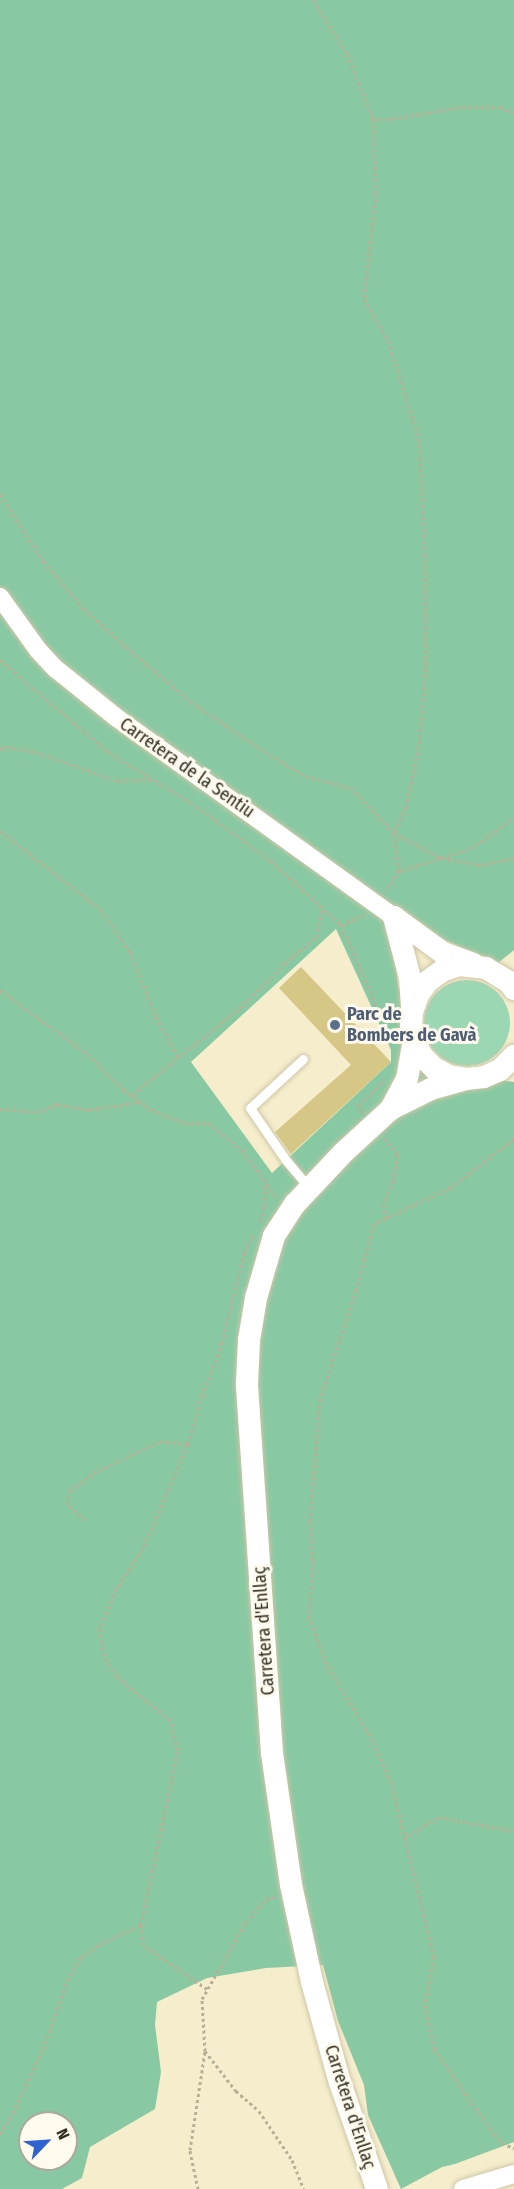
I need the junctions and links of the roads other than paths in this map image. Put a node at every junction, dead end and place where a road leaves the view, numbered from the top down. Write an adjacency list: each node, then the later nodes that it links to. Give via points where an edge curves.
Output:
1 (0, 597): 2 (street, Carretera de la Sentiu, via 56,669 117,718)
2 (385, 911): 3 (street, Carretera de la Sentiu, via 443,953); 5 (street, via 410,978)
3 (495, 967): 4 (street); 5 (street, via 459,965 442,971 428,981)
4 (514, 989)
5 (412, 1012): 6 (street, Carretera d'Enllaç)
6 (406, 1047): 9 (street, via 434,1068); 10 (street, Carretera d'Enllaç, via 407,1079)
7 (303, 1059): 11 (lane, via 250,1108)
8 (510, 1066): 9 (street, Carretera d'Enllaç)
9 (466, 1080): 10 (street, Carretera d'Enllaç, via 431,1089)
10 (391, 1109): 11 (street, Carretera d'Enllaç)
11 (304, 1195): 13 (street, Carretera d'Enllaç, via 274,1236 249,1340 247,1383 272,1752 293,1893 312,1982 337,2072)
12 (514, 2174): 14 (street)
13 (377, 2189)
14 (463, 2189)

